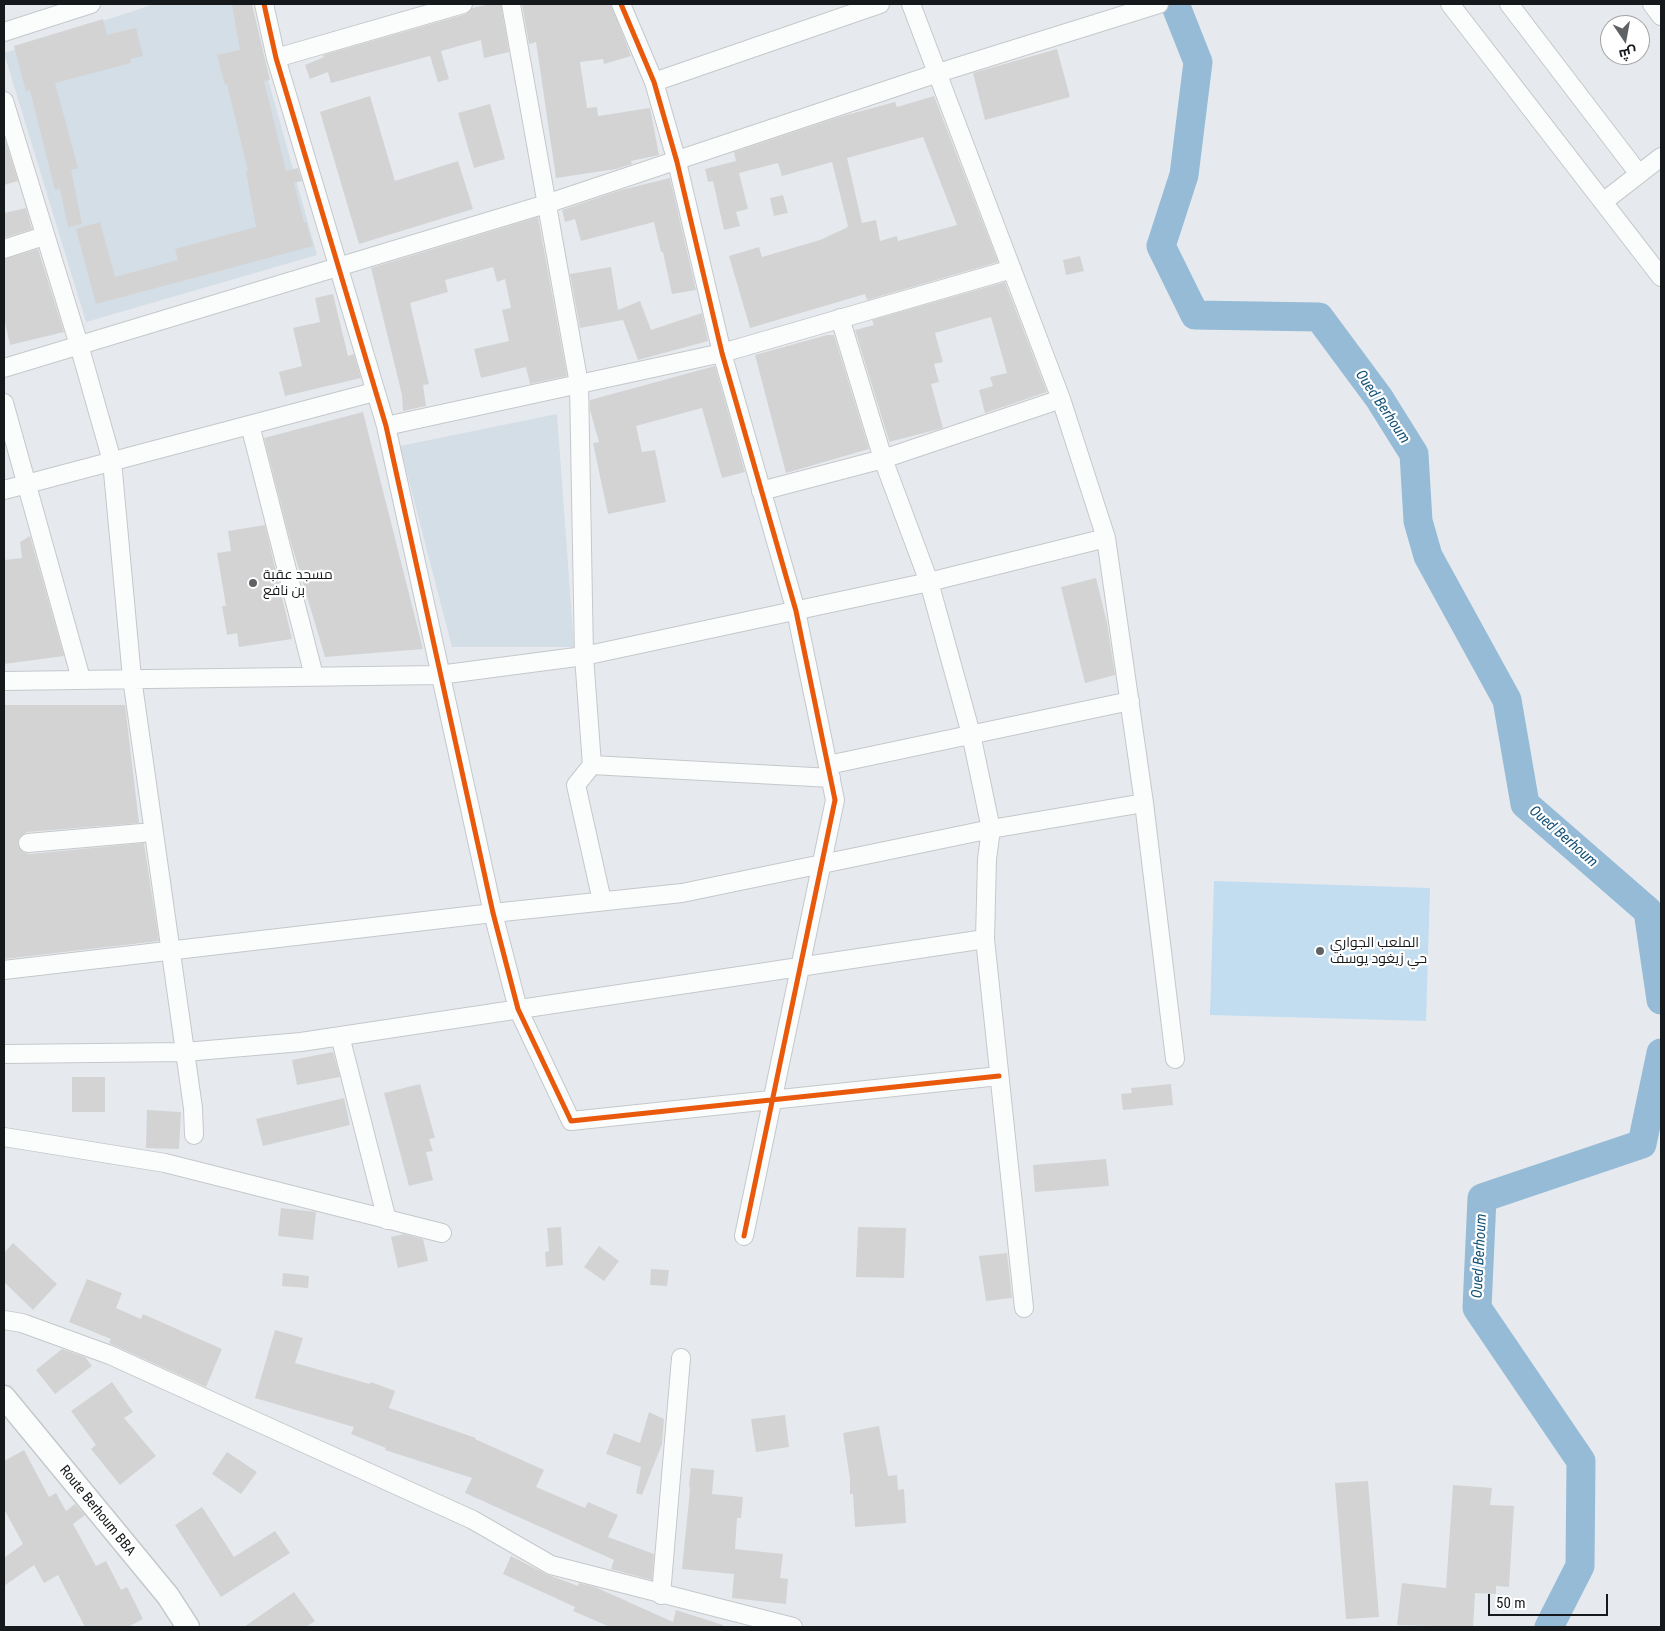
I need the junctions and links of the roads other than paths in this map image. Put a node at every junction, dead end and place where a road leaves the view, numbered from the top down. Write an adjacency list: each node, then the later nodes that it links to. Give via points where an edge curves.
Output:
1 (91, 4): 13 (street)
2 (264, 4): 14 (street)
3 (464, 4): 14 (street)
4 (511, 4): 23 (street)
5 (621, 4): 16 (street)
6 (880, 4): 16 (street)
7 (912, 4): 15 (street)
8 (1450, 4): 22 (street)
9 (1509, 4): 21 (street)
10 (1652, 4): 12 (street)
11 (1153, 5): 15 (street)
12 (1661, 16)
13 (4, 32)
14 (276, 58): 26 (street)
15 (938, 73): 20 (street); 27 (street)
16 (654, 82): 20 (street)
17 (4, 100): 18 (street)
18 (11, 149): 24 (street)
19 (1661, 157): 21 (street)
20 (677, 162): 23 (street); 31 (street)
21 (1639, 174): 22 (street)
22 (1603, 202): 28 (street)
23 (546, 204): 26 (street); 33 (street)
24 (44, 236): 25 (street); 30 (street)
25 (4, 249)
26 (339, 267): 30 (street); 34 (street)
27 (1012, 269): 29 (street); 35 (street)
28 (1661, 277)
29 (840, 318): 31 (street); 39 (street)
30 (79, 345): 32 (street); 40 (street)
31 (722, 353): 33 (street); 43 (street)
32 (4, 368)
33 (579, 384): 38 (street); 47 (street)
34 (374, 392): 37 (street); 38 (street)
35 (1061, 399): 39 (street); 44 (street)
36 (4, 404): 41 (street)
37 (250, 425): 40 (street); 49 (street)
38 (386, 426): 48 (street)
39 (883, 459): 43 (street); 45 (street)
40 (112, 462): 41 (street); 50 (street)
41 (28, 484): 42 (street); 51 (street)
42 (4, 490)
43 (761, 491): 46 (street)
44 (1106, 538): 45 (street); 53 (street)
45 (929, 582): 46 (street); 54 (street)
46 (796, 611): 47 (street); 56 (street)
47 (584, 656): 48 (street); 55 (street)
48 (439, 675): 49 (street); 63 (street)
49 (314, 676): 50 (street)
50 (132, 678): 51 (street); 59 (street)
51 (81, 679): 52 (street)
52 (4, 681)
53 (1130, 701): 54 (street); 57 (street)
54 (971, 734): 56 (street); 58 (street)
55 (592, 766): 56 (street); 62 (street, via 576,785)
56 (829, 771): 61 (street, via 836,800)
57 (1144, 802): 58 (street); 72 (street)
58 (991, 829): 61 (street); 64 (street)
59 (153, 832): 60 (street); 65 (street)
60 (28, 843)
61 (822, 864): 62 (street, via 682,893); 66 (street)
62 (602, 902): 63 (street)
63 (493, 913): 65 (street); 68 (street)
64 (985, 939): 66 (street); 73 (street)
65 (169, 950): 67 (street); 70 (street)
66 (800, 967): 68 (street); 74 (street)
67 (4, 970)
68 (518, 1009): 69 (street); 74 (street, via 571,1121)
69 (340, 1036): 70 (street); 77 (street)
70 (185, 1052): 71 (street); 75 (street)
71 (4, 1054)
72 (1175, 1059)
73 (999, 1076): 74 (street); 80 (street)
74 (773, 1099): 79 (street)
75 (194, 1135)
76 (4, 1137): 77 (street, via 165,1163)
77 (387, 1220): 78 (street)
78 (442, 1233)
79 (744, 1236)
80 (1024, 1308)
81 (4, 1320): 84 (street, via 22,1323 110,1356 473,1520 551,1565)
82 (681, 1358): 84 (street)
83 (4, 1397): 85 (main road, Route Berhoum BBA, via 168,1596)
84 (662, 1594): 86 (street)
85 (188, 1627)
86 (793, 1627)

